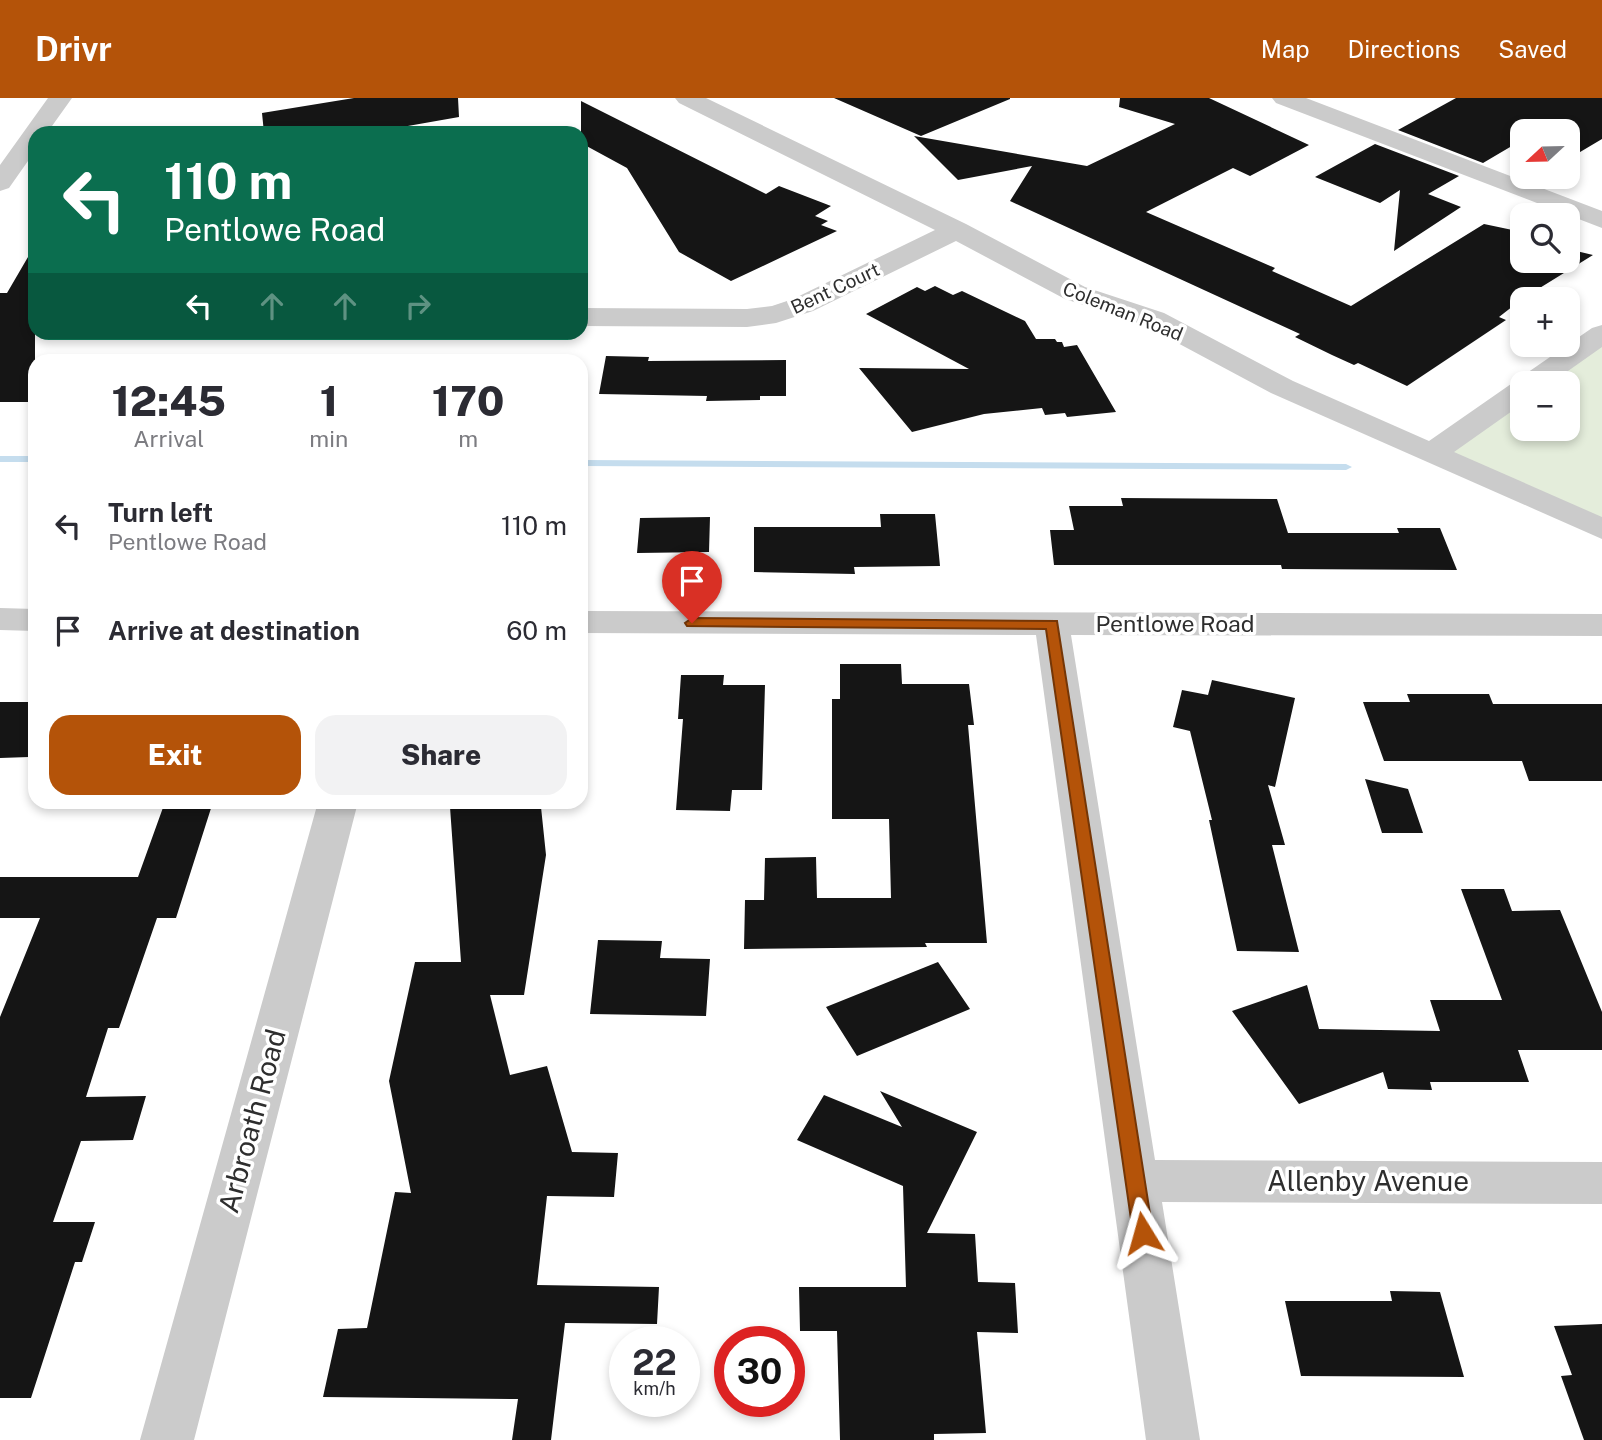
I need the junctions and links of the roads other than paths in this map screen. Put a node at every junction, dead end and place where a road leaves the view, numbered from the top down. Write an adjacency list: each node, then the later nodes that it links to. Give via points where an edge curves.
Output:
1 (60, 98): 4 (street)
2 (687, 98): 8 (street, Coleman Road)
3 (1284, 98): 7 (street)
4 (40, 126)
5 (28, 143): 6 (street)
6 (0, 183)
7 (1602, 220)
8 (957, 230): 9 (street, Bent Court, via 776,314); 13 (street, Coleman Road, via 1065,289 1154,319 1282,387)
9 (588, 317)
10 (1602, 334): 11 (street)
11 (1549, 371)
12 (1510, 398): 13 (street)
13 (1432, 453): 14 (street, Coleman Road)
14 (1602, 529)
15 (0, 620): 16 (street)
16 (28, 620)
17 (588, 622): 18 (street, Pentlowe Road)
18 (1052, 624): 19 (street, Pentlowe Road); 21 (street)
19 (1602, 625)
20 (336, 809): 23 (street, Arbroath Road)
21 (1135, 1181): 22 (street, Allenby Avenue); 24 (street)
22 (1602, 1183)
23 (167, 1440)
24 (1173, 1440)

